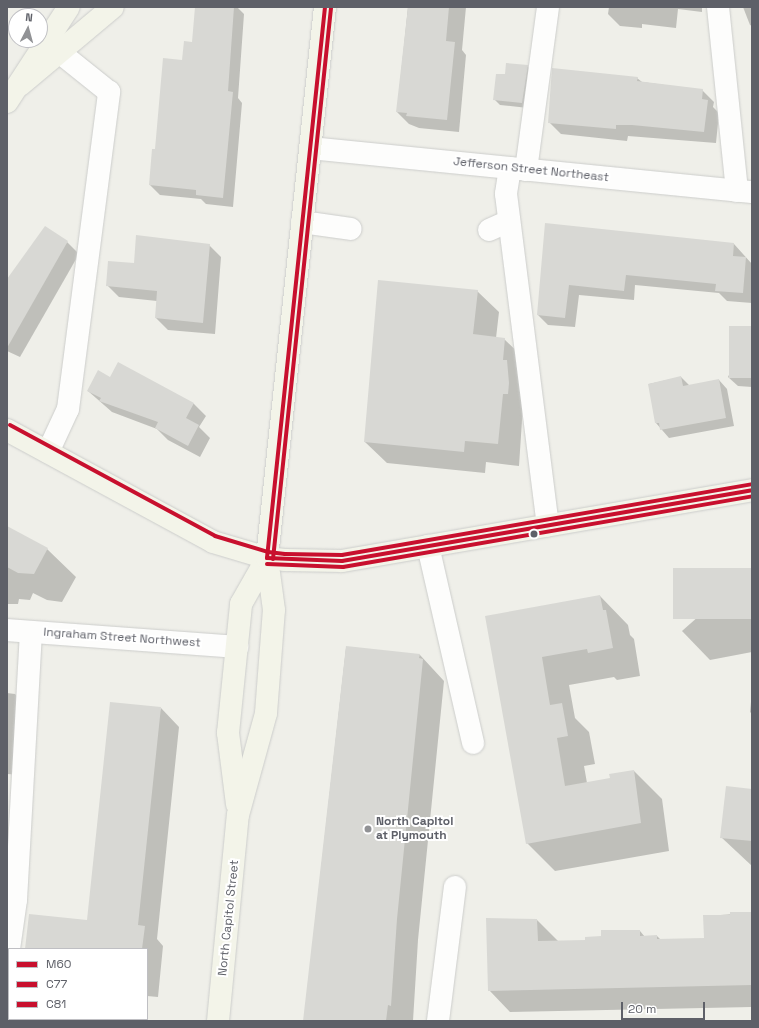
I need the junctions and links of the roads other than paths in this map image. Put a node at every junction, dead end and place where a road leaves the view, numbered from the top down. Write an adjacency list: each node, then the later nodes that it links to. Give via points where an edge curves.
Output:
1 (113, 7): 6 (main road)
2 (325, 7): 9 (main road)
3 (548, 7): 10 (street)
4 (718, 7): 11 (street)
5 (62, 10): 7 (main road)
6 (59, 52): 7 (main road); 17 (street, via 109,92 68,409)
7 (20, 85): 8 (main road)
8 (7, 102)
9 (310, 148): 10 (street, Jefferson Street Northeast); 13 (main road)
10 (518, 169): 11 (street, Jefferson Street Northeast); 12 (street, via 506,194)
11 (745, 192)
12 (509, 221): 15 (street); 19 (street)
13 (302, 222): 14 (street); 21 (main road)
14 (351, 229)
15 (489, 230)
16 (7, 430): 17 (main road)
17 (48, 452): 21 (main road, via 213,542)
18 (752, 490): 19 (main road)
19 (548, 525): 20 (main road)
20 (428, 546): 21 (main road, via 342,561); 25 (street)
21 (267, 558): 24 (main road, via 241,604); 26 (main road, via 274,610 266,713)
22 (7, 630): 23 (street, Ingraham Street Northwest)
23 (32, 632): 24 (street, Ingraham Street Northwest); 28 (street)
24 (237, 647): 26 (main road, via 228,733)
25 (473, 743)
26 (238, 815): 30 (main road, North Capitol Street)
27 (456, 887): 31 (street)
28 (12, 900): 29 (street)
29 (9, 948)
30 (218, 1021)
31 (438, 1021)

